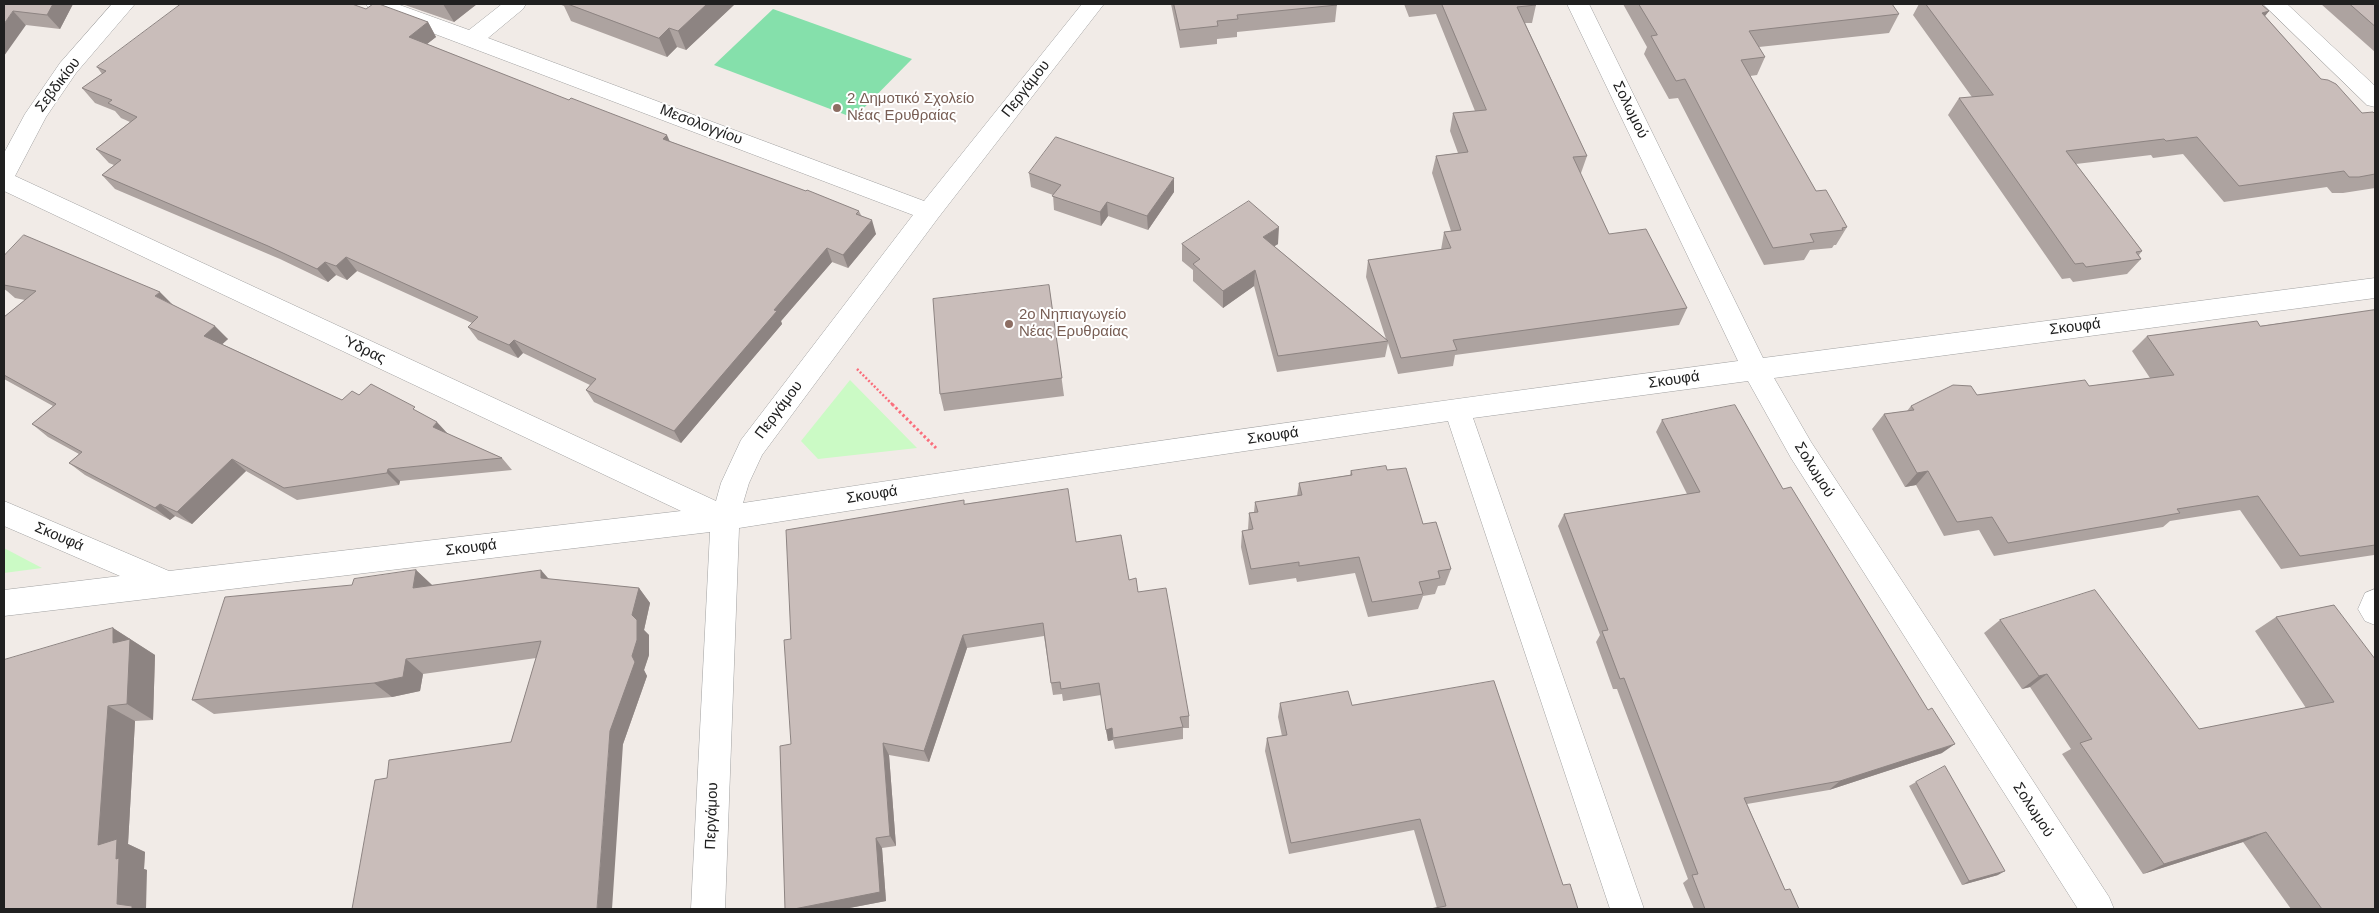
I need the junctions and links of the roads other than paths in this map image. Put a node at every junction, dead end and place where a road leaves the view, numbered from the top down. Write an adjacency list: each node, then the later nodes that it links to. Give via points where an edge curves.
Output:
1 (124, 4): 9 (street, Σεβδικίου, via 68,68 36,114)
2 (377, 4): 7 (street, Μεσολογγίου)
3 (514, 4): 7 (street)
4 (1093, 4): 11 (street, Περγάμου)
5 (1578, 4): 13 (street, Σολωμού)
6 (2274, 4): 8 (street)
7 (472, 39): 11 (street, Μεσολογγίου)
8 (2375, 99)
9 (4, 175)
10 (4, 180): 16 (street, Ύδρας)
11 (929, 212): 16 (street, Περγάμου, via 751,448 735,483)
12 (2375, 288): 13 (street, Σκουφά)
13 (1755, 369): 14 (street, Σκουφά); 23 (street, Σολωμού, via 1801,450)
14 (1457, 409): 16 (street, Σκουφά); 22 (street)
15 (4, 513): 17 (street, Σκουφά)
16 (725, 518): 17 (street, Σκουφά); 21 (street, Περγάμου)
17 (170, 584): 19 (street, Σκουφά)
18 (2375, 602): 20 (street)
19 (4, 603)
20 (2375, 612)
21 (708, 909)
22 (1627, 909)
23 (2097, 909)

